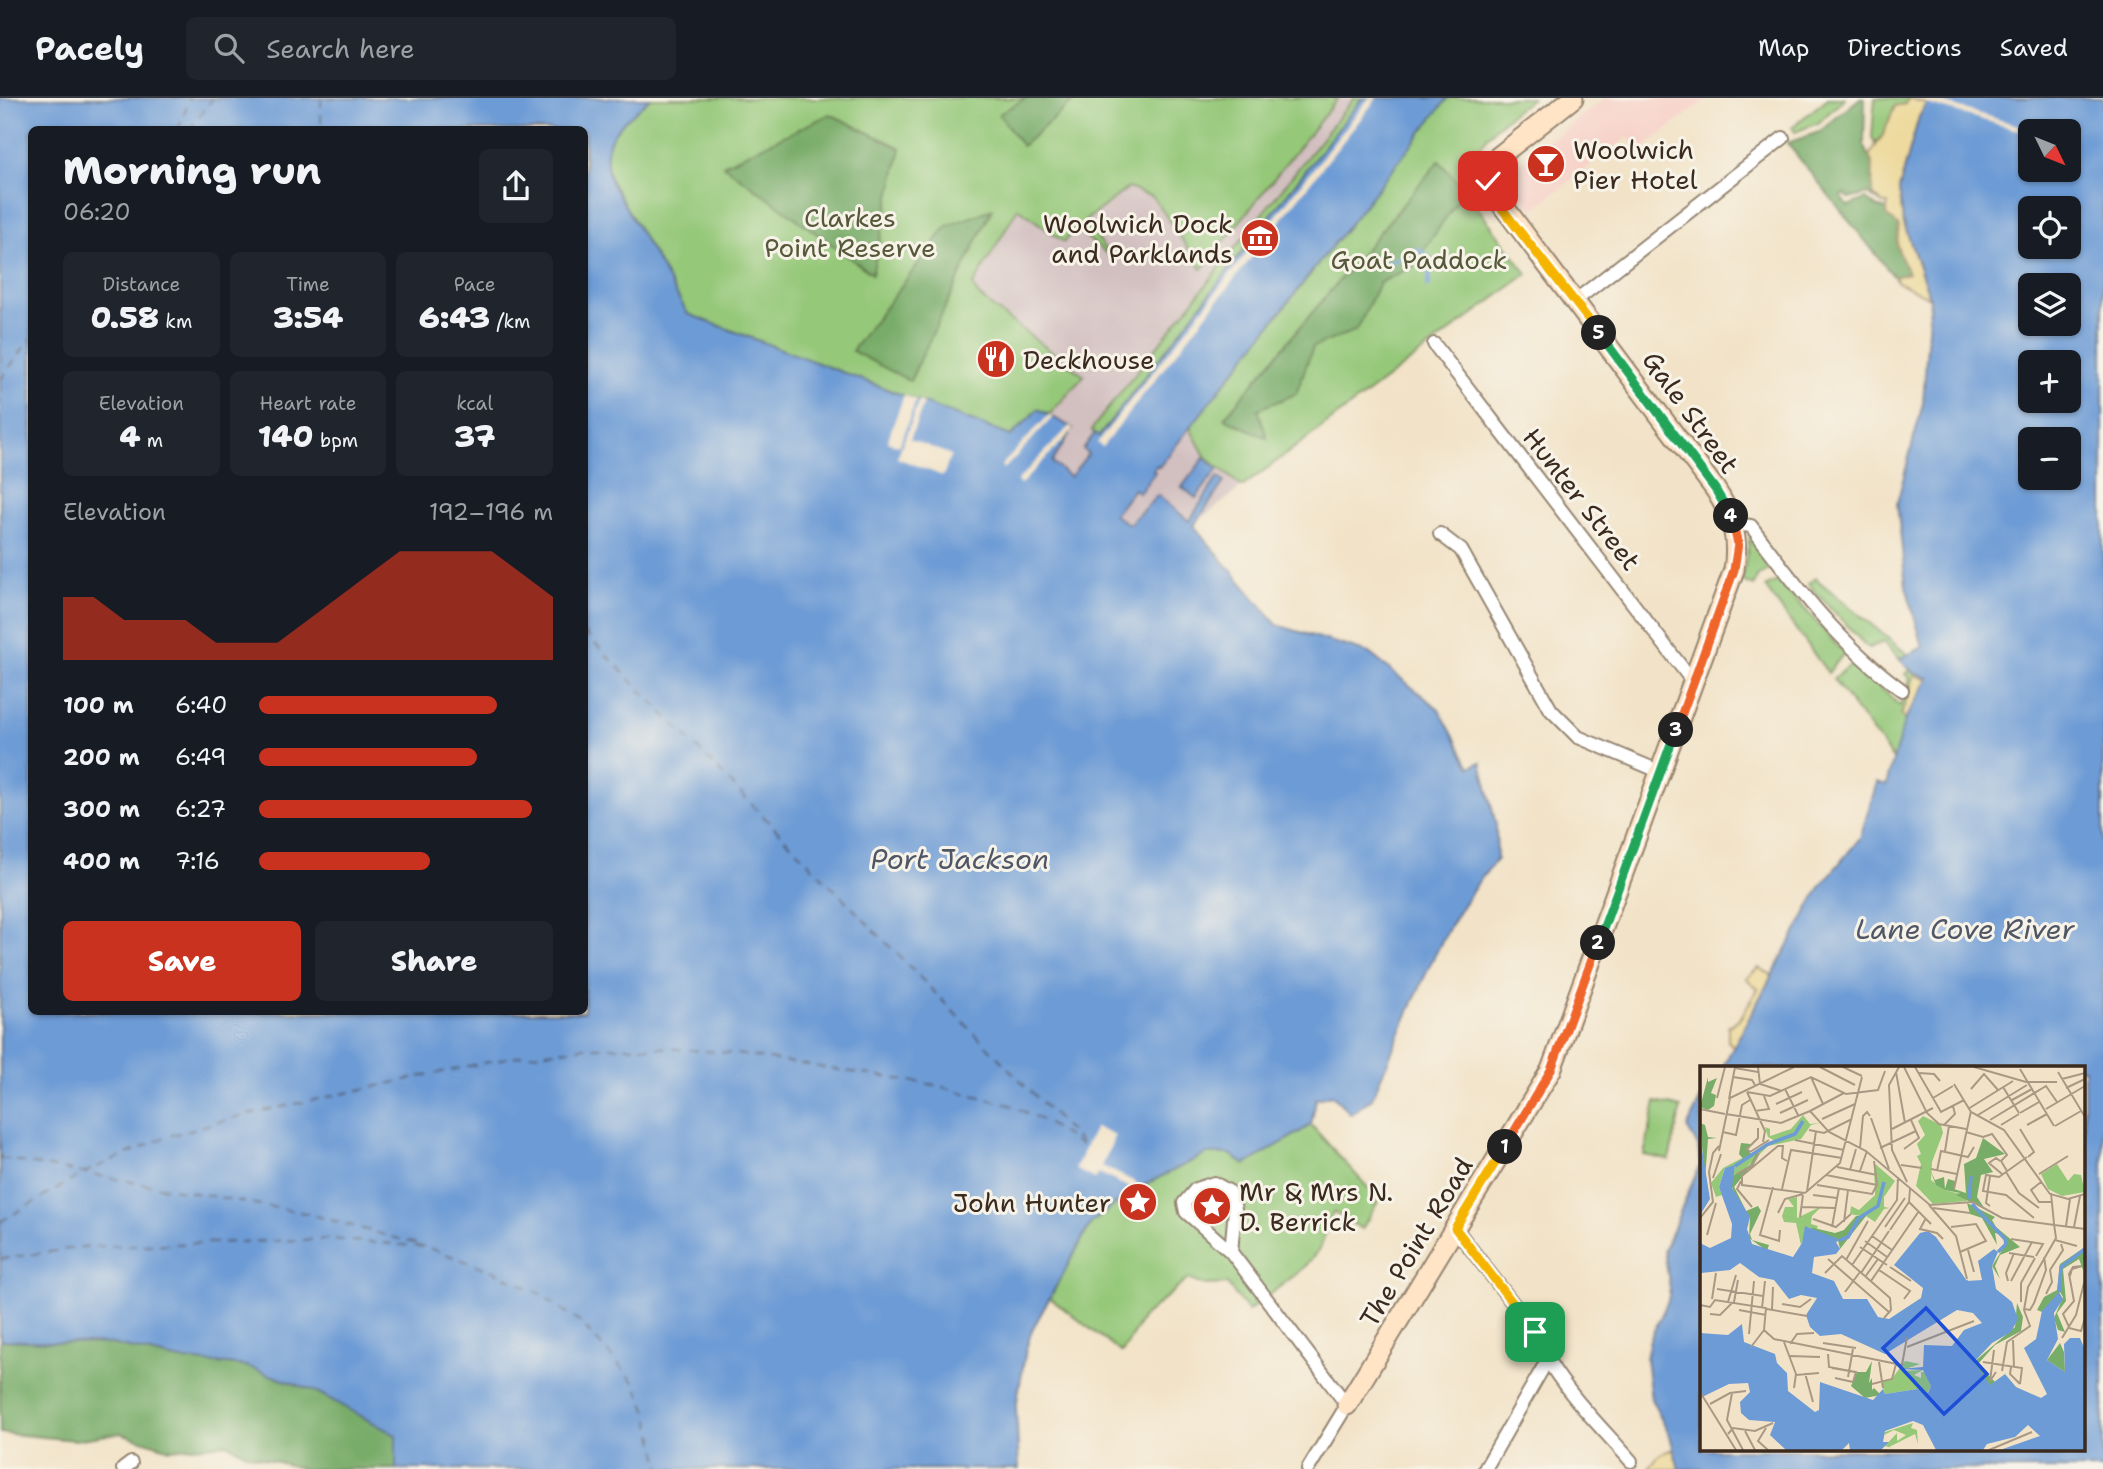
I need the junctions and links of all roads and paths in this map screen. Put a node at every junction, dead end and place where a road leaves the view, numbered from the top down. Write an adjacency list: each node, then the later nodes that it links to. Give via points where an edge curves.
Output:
1 (1573, 98): 3 (street, Gale Street, via 1498,157 1489,187)
2 (1783, 138): 3 (street)
3 (1575, 301): 5 (street, Gale Street, via 1715,489)
4 (1434, 344): 7 (street, Hunter Street)
5 (1734, 524): 7 (street, The Point Road, via 1738,544 1734,570); 8 (street, via 1751,526 1808,601 1872,668)
6 (1440, 534): 9 (street, via 1461,550 1551,710 1578,737)
7 (1693, 682): 9 (street, The Point Road)
8 (1902, 690)
9 (1661, 772): 10 (street, The Point Road, via 1551,1070)
10 (1455, 1228): 12 (street, via 1539,1338); 13 (street, The Point Road)
11 (1231, 1252): 11 (street, via 1186,1212 1184,1203 1196,1189 1214,1183 1230,1192 1235,1209); 13 (street)
12 (1548, 1359): 14 (street); 16 (street)
13 (1347, 1405): 15 (street, The Point Road)
14 (1631, 1461)
15 (1308, 1469)
16 (1485, 1469)

